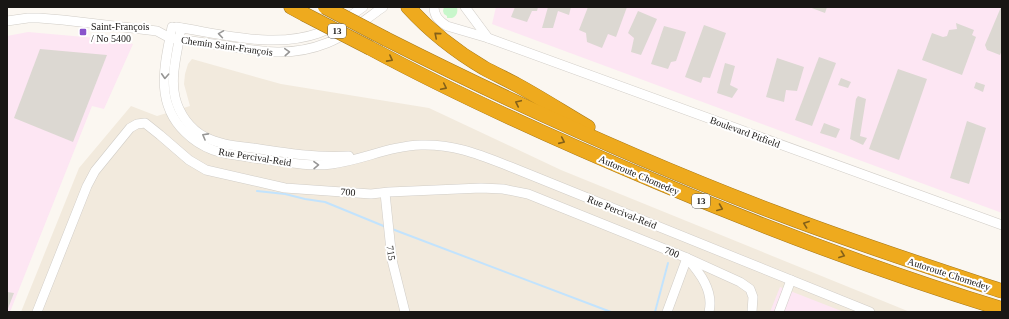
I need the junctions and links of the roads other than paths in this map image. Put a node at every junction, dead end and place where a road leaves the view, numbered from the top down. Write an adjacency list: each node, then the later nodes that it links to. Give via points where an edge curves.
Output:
1 (291, 7): 22 (highway, Autoroute Chomedey / 13, one-way to 22, bridge, via 433,82 613,164 843,256)
2 (325, 7): 16 (highway, Autoroute Chomedey / 13, one-way to 2, bridge, via 449,71)
3 (363, 7): 10 (street, Chemin Saint-François, one-way to 10, via 325,31 287,40 249,39)
4 (383, 7): 14 (street, Chemin Saint-François, one-way to 4, via 270,52 295,52 328,43)
5 (434, 7): 13 (street, Boulevard Pitfield, via 436,17 442,23)
6 (465, 7): 13 (street)
7 (411, 11): 16 (highway, one-way to 7, via 464,56)
8 (7, 21): 11 (street, Chemin Saint-François, via 28,18 52,19)
9 (172, 27): 10 (street, Chemin Saint-François); 11 (street, Chemin Saint-François); 12 (street, Rue Percival-Reid)
10 (182, 28): 14 (street, Rue Percival-Reid)
11 (158, 31): 12 (street, Chemin Saint-François)
12 (170, 38): 14 (street, Chemin Saint-François); 15 (street, Rue Percival-Reid, one-way to 15, via 164,78 167,104 180,128 202,145 220,152 309,165 340,163)
13 (488, 38): 18 (street, Boulevard Pitfield)
14 (180, 39): 15 (street, Rue Percival-Reid, one-way to 14, via 298,155 216,142 205,137 185,119 175,96 174,77)
15 (368, 155): 20 (street, Rue Percival-Reid, via 420,145 450,146 470,151)
16 (644, 159): 21 (highway, Autoroute Chomedey / 13, one-way to 16, via 773,212)
17 (385, 193): 19 (street, 700, via 481,188 528,194); 23 (street, 700, via 285,188 206,170 189,160 144,123 136,124 130,128 86,186); 24 (street, 715, via 392,260)
18 (1002, 225)
19 (687, 258): 25 (street); 26 (street, via 704,279 709,298); 27 (street, 700, via 750,289 753,297)
20 (791, 280): 28 (street); 29 (street, Rue Percival-Reid)
21 (1002, 291)
22 (1002, 309)
23 (37, 312)
24 (405, 312)
25 (667, 312)
26 (709, 312)
27 (752, 312)
28 (779, 312)
29 (870, 312)

